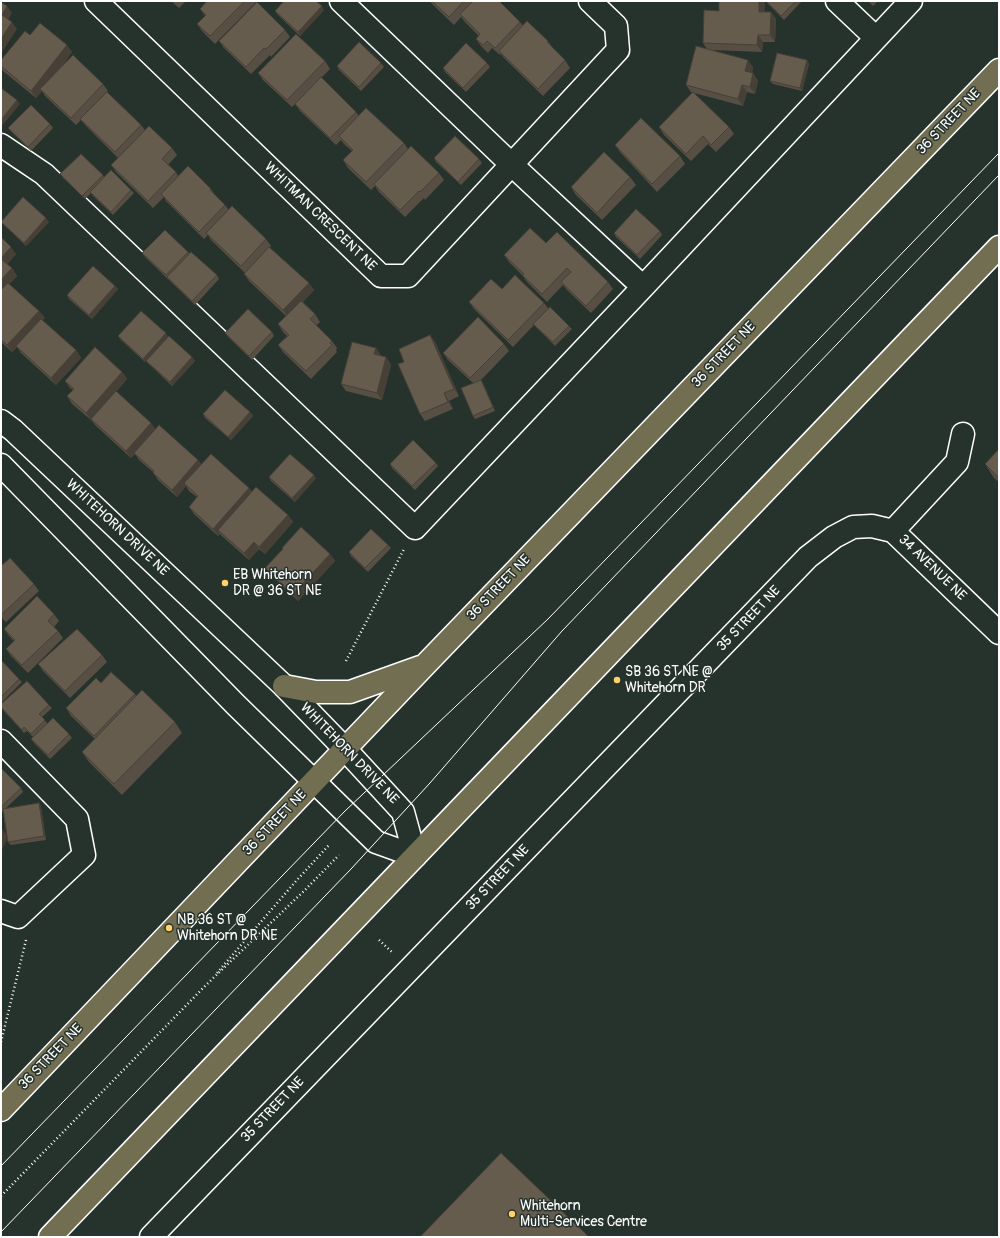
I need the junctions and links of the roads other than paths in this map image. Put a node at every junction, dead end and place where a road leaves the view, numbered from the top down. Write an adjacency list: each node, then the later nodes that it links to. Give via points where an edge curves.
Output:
1 (96, 1): 9 (street, WHITMAN CRESCENT NE, via 381,276 408,276)
2 (341, 1): 9 (street)
3 (590, 1): 9 (street, WHITMAN CRESCENT NE, via 616,26 618,50)
4 (837, 1): 6 (street)
5 (911, 1): 6 (street)
6 (876, 38): 11 (street)
7 (999, 70): 18 (main road, 36 STREET NE)
8 (1, 145): 11 (street, via 44,174 415,528)
9 (511, 164): 11 (street)
10 (999, 247): 23 (main road)
11 (644, 287)
12 (1, 421): 19 (street, WHITEHORN DRIVE NE)
13 (963, 434): 16 (street, via 957,462)
14 (1, 464): 22 (street, via 236,705)
15 (853, 527): 16 (street, 34 AVENUE NE, via 872,526); 27 (street, 35 STREET NE, via 808,557)
16 (894, 531): 17 (street, 34 AVENUE NE)
17 (999, 633)
18 (425, 665): 19 (main road, via 350,692 316,692); 21 (main road, 36 STREET NE)
19 (284, 686): 21 (street, WHITEHORN DRIVE NE)
20 (1, 741): 24 (street, via 77,819 84,855)
21 (345, 749): 22 (main road, 36 STREET NE); 23 (street, WHITEHORN DRIVE NE, via 403,812)
22 (314, 781): 23 (street, via 376,842); 25 (main road, 36 STREET NE)
23 (415, 856): 26 (main road)
24 (10, 914)
25 (1, 1110)
26 (50, 1237)
27 (151, 1237)

